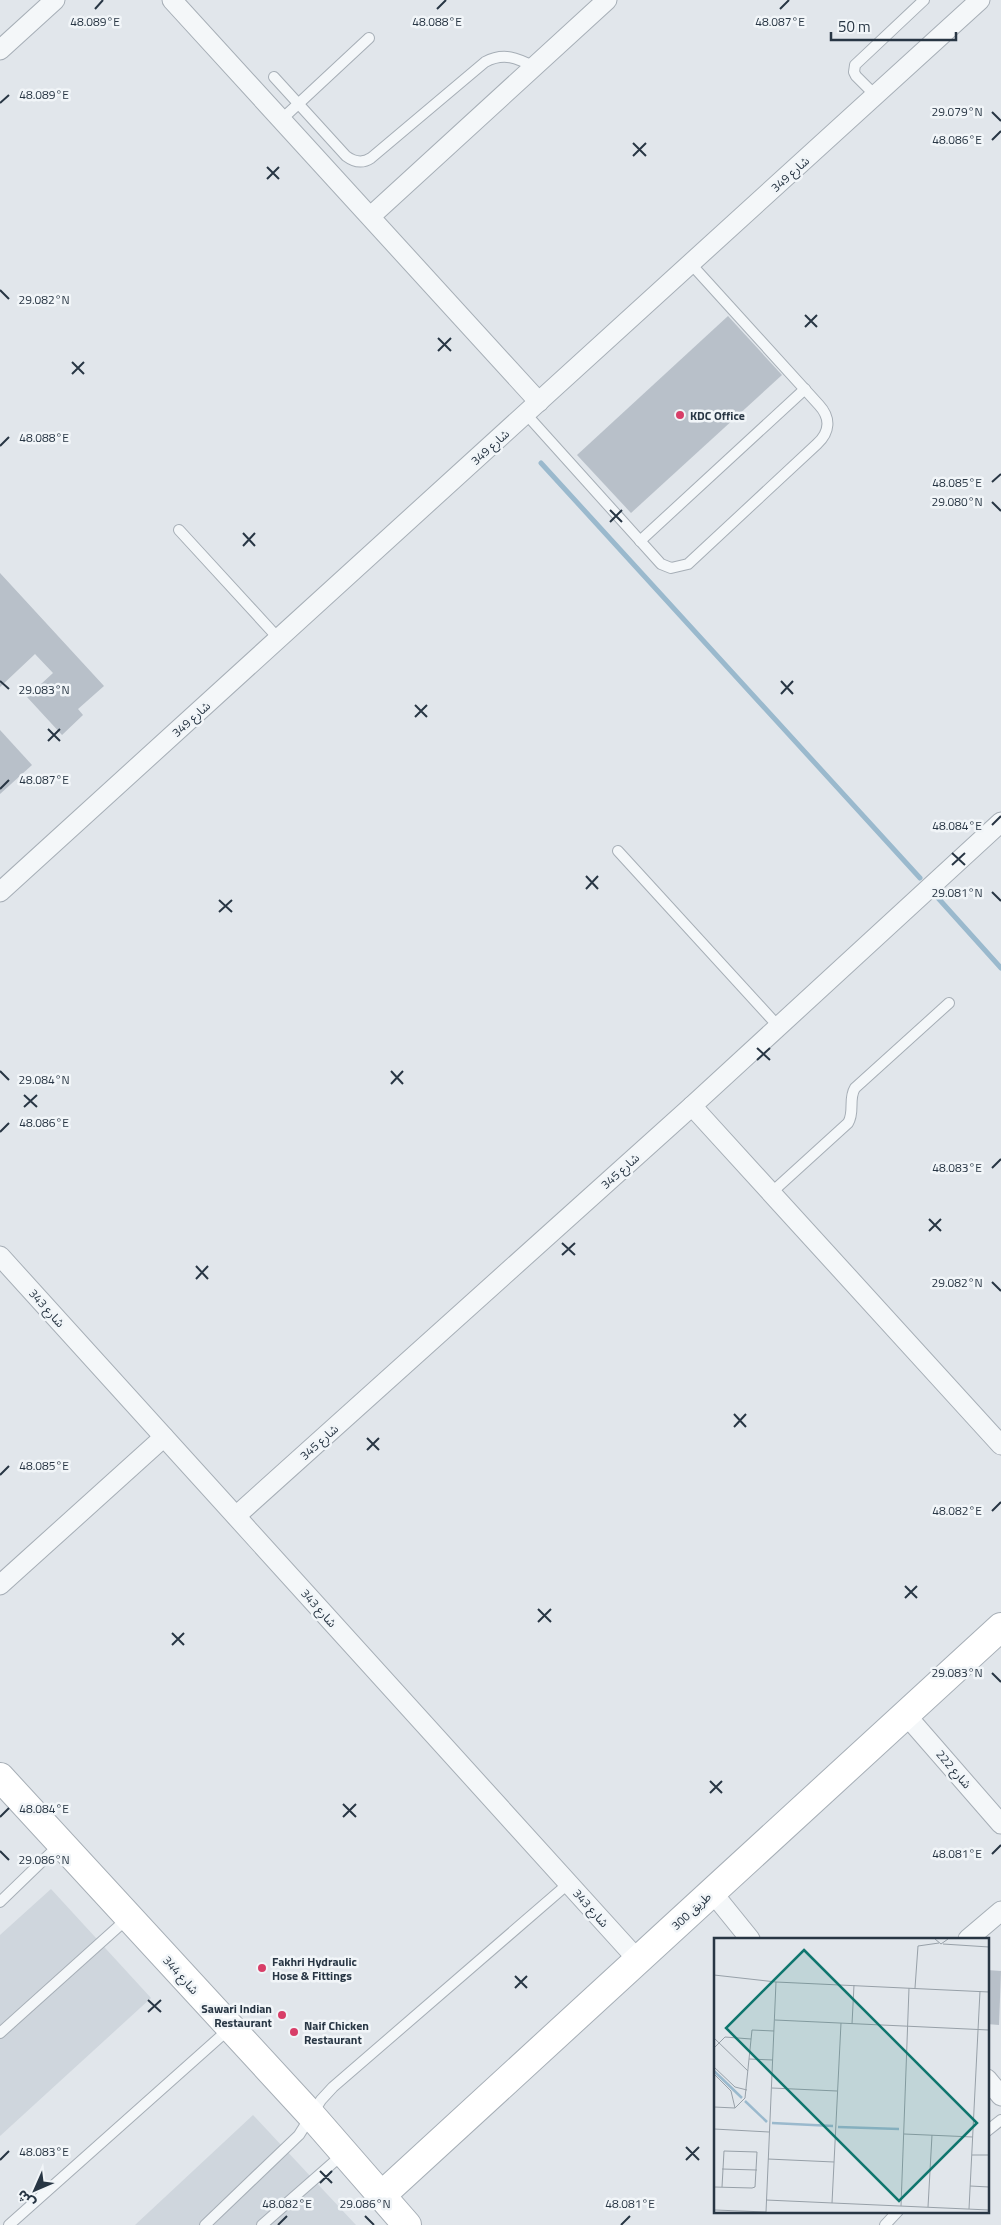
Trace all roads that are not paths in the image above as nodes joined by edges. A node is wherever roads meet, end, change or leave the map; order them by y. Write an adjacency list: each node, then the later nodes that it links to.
1 (55, 0): 7 (street)
2 (172, 0): 12 (street)
3 (607, 0): 8 (street)
4 (924, 0): 10 (lane)
5 (980, 0): 10 (street, شارع 349)
6 (369, 38): 11 (lane)
7 (0, 50)
8 (534, 67): 11 (lane); 13 (street)
9 (274, 77): 11 (lane)
10 (876, 96): 14 (street, شارع 349)
11 (299, 104): 12 (lane)
12 (282, 119): 13 (street)
13 (371, 216): 16 (street)
14 (691, 264): 15 (lane); 16 (street, شارع 349)
15 (805, 389): 18 (lane); 18 (lane)
16 (532, 408): 18 (lane); 19 (street, شارع 349)
17 (179, 530): 19 (lane)
18 (640, 541)
19 (279, 639): 22 (street, شارع 349)
20 (1001, 822): 24 (street, شارع 345)
21 (618, 851): 24 (lane)
22 (0, 892)
23 (949, 1003): 26 (lane)
24 (778, 1026): 25 (street, شارع 345)
25 (692, 1106): 26 (street); 30 (street, شارع 345)
26 (771, 1193): 29 (street)
27 (0, 1256): 28 (street, شارع 343)
28 (164, 1437): 30 (street, شارع 343); 31 (street)
29 (1001, 1445)
30 (236, 1516): 37 (street, شارع 343)
31 (0, 1585)
32 (1001, 1627): 33 (main road, طريق 300)
33 (906, 1715): 35 (street, شارع 222); 38 (main road, طريق 300)
34 (0, 1777): 36 (main road, شارع 344)
35 (1001, 1824)
36 (61, 1843): 39 (lane); 41 (main road, شارع 344)
37 (570, 1883): 44 (street, شارع 343); 49 (lane)
38 (712, 1892): 42 (street); 44 (main road, طريق 300)
39 (0, 1902)
40 (1001, 1911): 43 (street)
41 (129, 1917): 45 (main road, شارع 344); 46 (lane)
42 (749, 1938)
43 (969, 1938)
44 (638, 1960): 53 (main road, طريق 300)
45 (229, 2028): 49 (main road, شارع 344); 55 (lane)
46 (0, 2033)
47 (988, 2080): 48 (street)
48 (1001, 2096)
49 (312, 2116): 52 (main road, شارع 344); 56 (lane)
50 (1001, 2120): 51 (lane)
51 (988, 2130)
52 (344, 2153): 53 (main road, شارع 344); 57 (lane)
53 (382, 2195): 58 (main road, شارع 344)
54 (897, 2212): 59 (lane)
55 (9, 2225)
56 (205, 2225)
57 (262, 2225)
58 (407, 2225)
59 (886, 2225)

